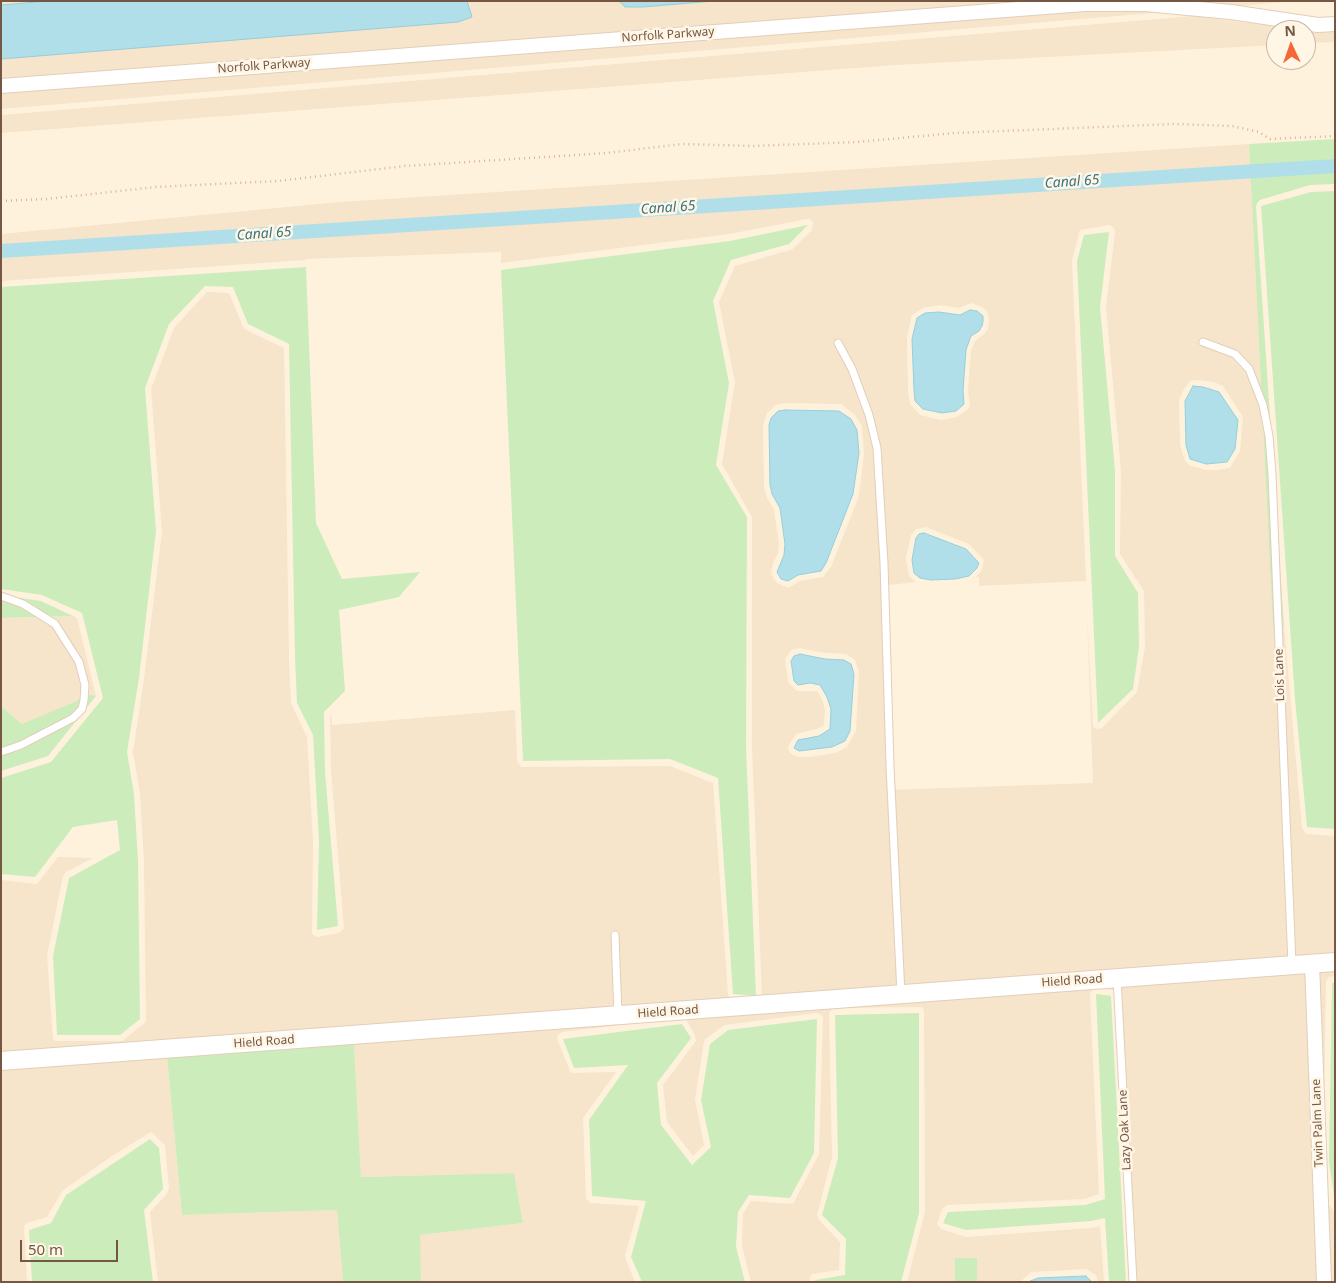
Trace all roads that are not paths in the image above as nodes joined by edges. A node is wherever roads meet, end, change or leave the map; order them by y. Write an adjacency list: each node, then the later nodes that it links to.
1 (1335, 24): 2 (street, Norfolk Parkway)
2 (1, 86)
3 (1203, 342): 10 (lane, Lois Lane)
4 (838, 343): 12 (lane)
5 (1, 596): 6 (lane)
6 (1, 752)
7 (616, 935): 13 (lane)
8 (1335, 962): 9 (street, Hield Road)
9 (1312, 964): 10 (street, Hield Road); 16 (street, Twin Palm Lane)
10 (1292, 965): 11 (street, Hield Road)
11 (1117, 978): 12 (street, Hield Road); 15 (lane, Lazy Oak Lane)
12 (901, 994): 13 (street, Hield Road)
13 (618, 1016): 14 (street, Hield Road)
14 (1, 1061)
15 (1133, 1282)
16 (1324, 1282)

